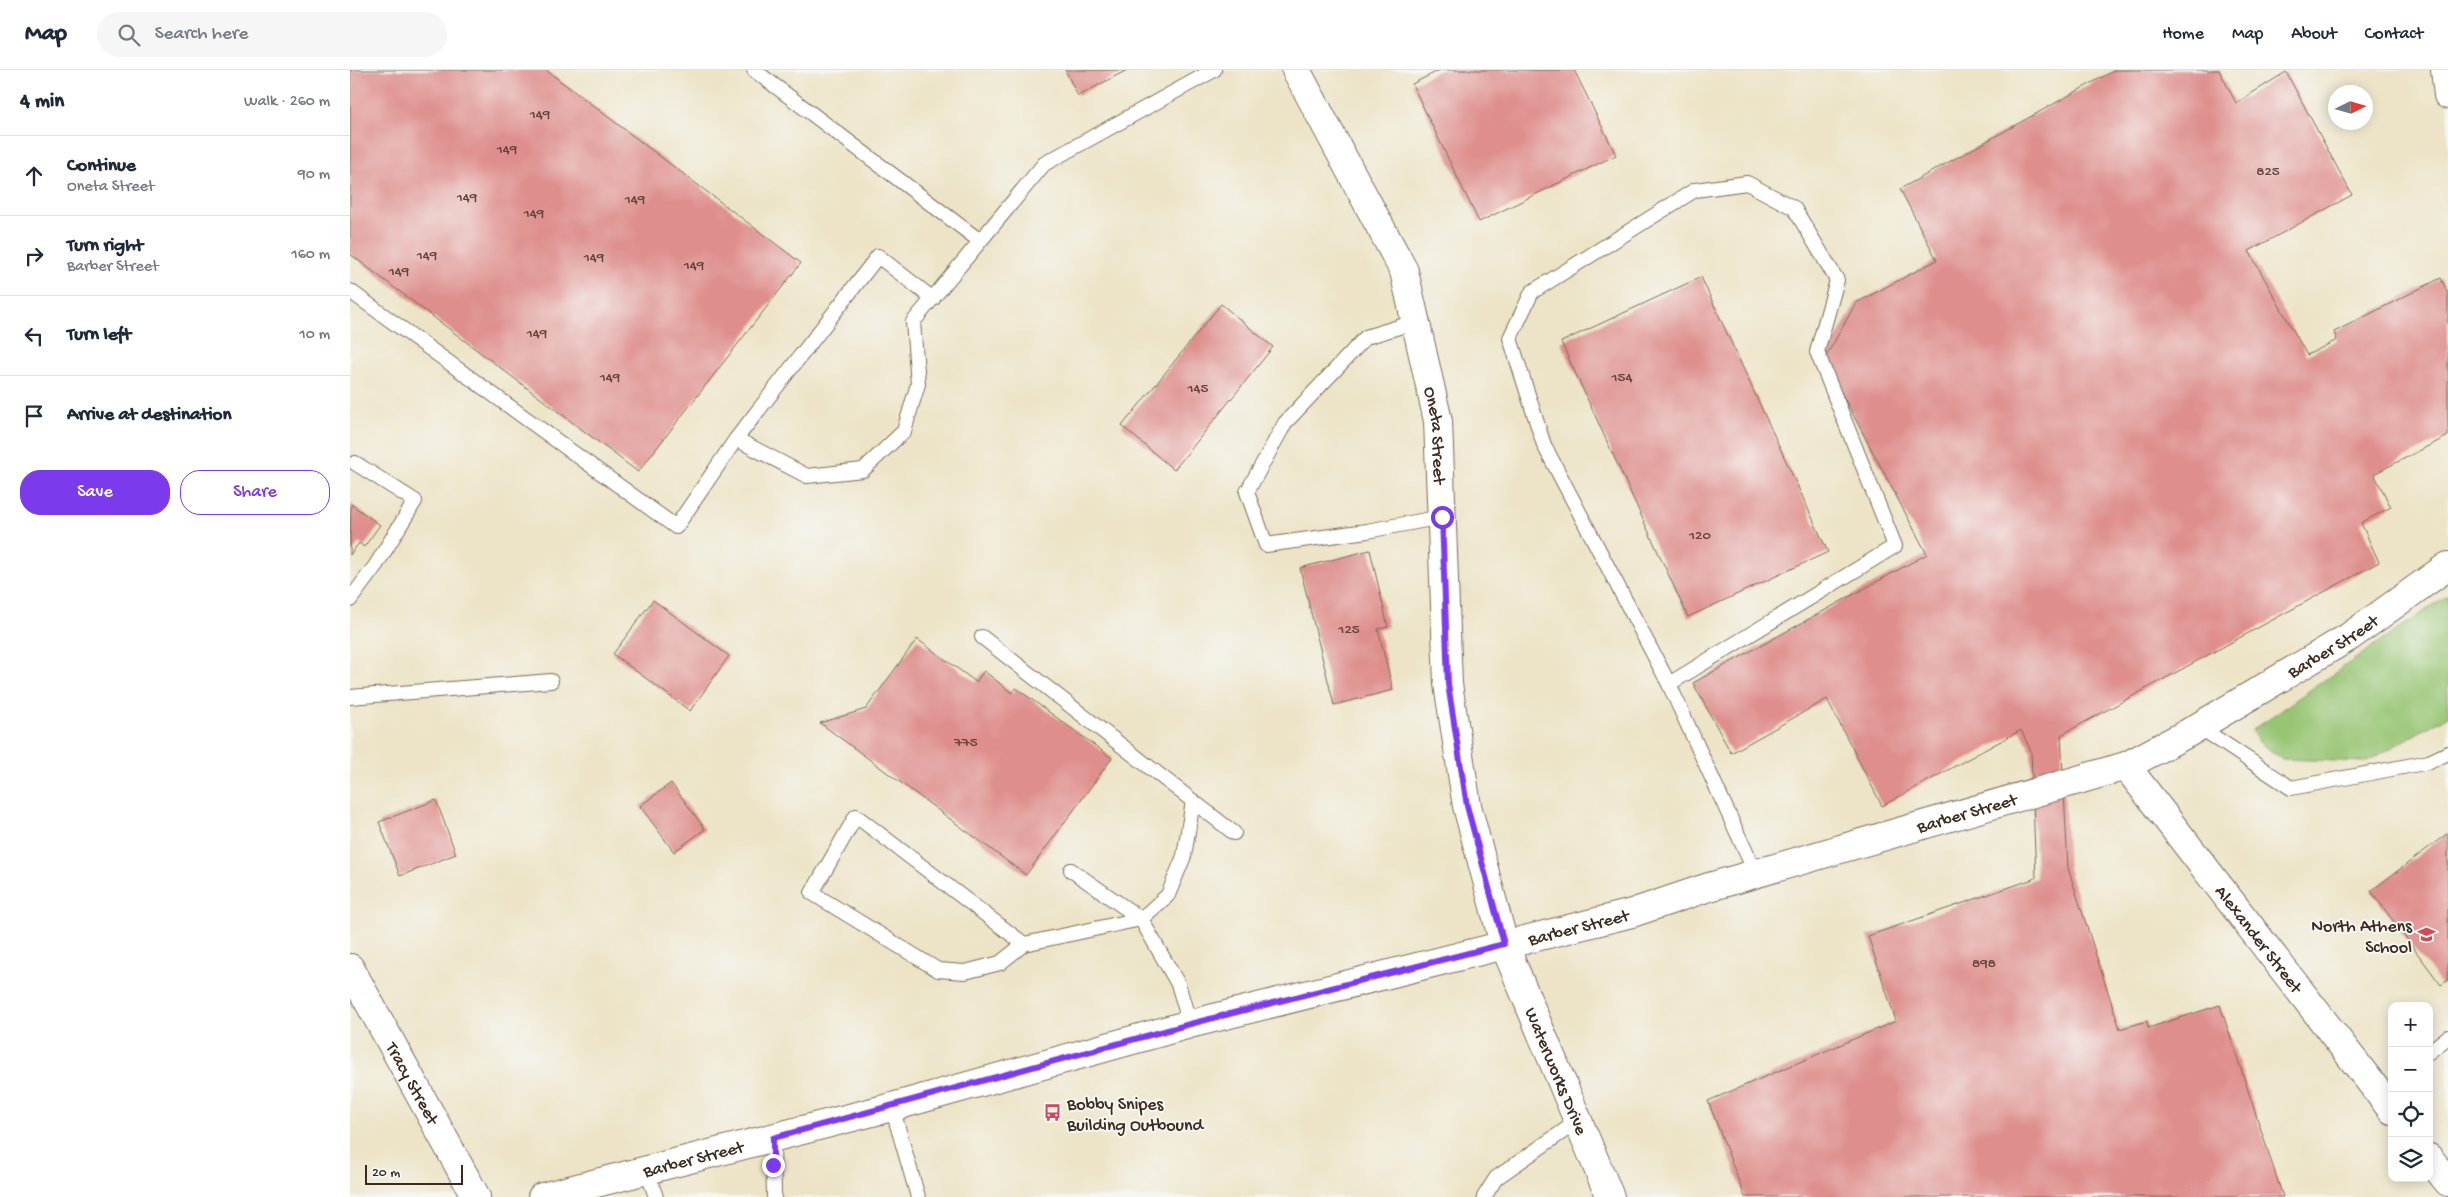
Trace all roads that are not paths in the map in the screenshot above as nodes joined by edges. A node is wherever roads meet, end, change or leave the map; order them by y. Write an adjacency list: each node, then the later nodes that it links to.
1 (754, 70): 6 (lane)
2 (1214, 70): 6 (lane)
3 (1296, 70): 9 (street, Oneta Street)
4 (2445, 70): 5 (street)
5 (2448, 95)
6 (980, 241): 8 (lane)
7 (350, 291): 10 (lane)
8 (932, 299): 10 (lane); 10 (lane)
9 (1415, 322): 12 (street, Oneta Street); 12 (lane)
10 (736, 439)
11 (355, 463): 14 (lane)
12 (1442, 517): 28 (street, Oneta Street)
13 (2448, 566): 19 (street, Barber Street)
14 (350, 600)
15 (982, 637): 22 (lane)
16 (551, 681): 18 (lane)
17 (1669, 684): 17 (lane); 25 (lane)
18 (350, 697)
19 (2198, 726): 20 (lane); 21 (street, Barber Street)
20 (2448, 753)
21 (2126, 766): 25 (street, Barber Street); 33 (street, Alexander Street)
22 (1193, 801): 23 (lane); 26 (lane)
23 (1234, 833)
24 (1071, 870): 26 (lane)
25 (1756, 874): 28 (street, Barber Street)
26 (1141, 919): 27 (lane); 30 (lane)
27 (1024, 944): 27 (lane)
28 (1504, 944): 30 (street, Barber Street); 35 (street, Waterworks Drive)
29 (350, 968): 40 (street, Tracy Street)
30 (1190, 1024): 34 (street, Barber Street)
31 (2448, 1037): 32 (lane)
32 (2433, 1049)
33 (2387, 1095)
34 (892, 1107): 36 (street, Barber Street); 44 (lane)
35 (1578, 1121): 45 (lane); 46 (street, Waterworks Drive)
36 (773, 1138): 38 (street, Barber Street); 43 (lane)
37 (2433, 1163): 39 (street)
38 (647, 1171): 41 (street, Barber Street); 42 (lane)
39 (2448, 1182)
40 (476, 1197)
41 (542, 1197)
42 (656, 1197)
43 (774, 1197)
44 (918, 1197)
45 (1484, 1197)
46 (1610, 1197)

